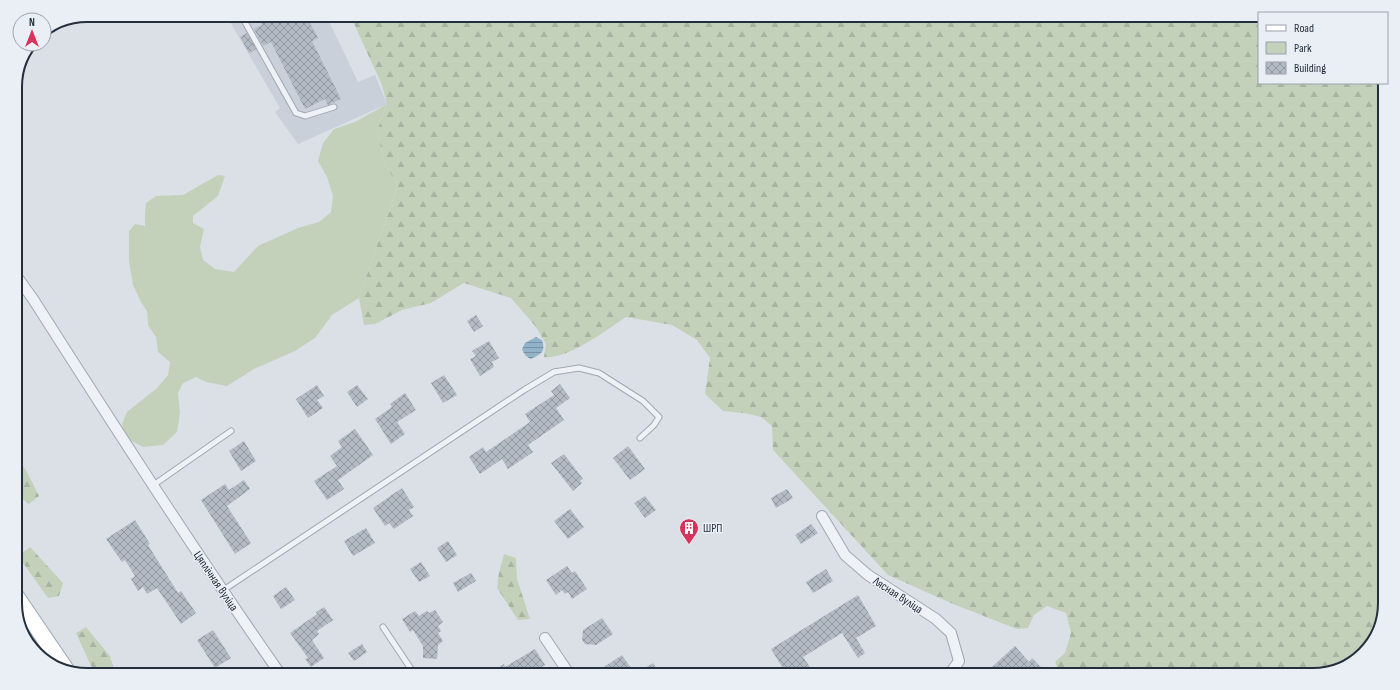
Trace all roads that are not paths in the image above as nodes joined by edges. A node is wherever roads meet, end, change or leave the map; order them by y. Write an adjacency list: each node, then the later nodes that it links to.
1 (245, 22): 2 (lane)
2 (334, 106)
3 (22, 284): 6 (street, Цяплічная вуліца)
4 (231, 431): 6 (lane)
5 (640, 438): 8 (lane)
6 (152, 486): 8 (street, Цяплічная вуліца)
7 (822, 516): 16 (street, Лясная вуліца)
8 (222, 592): 13 (street, Цяплічная вуліца)
9 (22, 605): 12 (main road)
10 (383, 627): 14 (lane)
11 (545, 638): 15 (street)
12 (61, 662)
13 (276, 668)
14 (410, 668)
15 (565, 668)
16 (954, 668)

